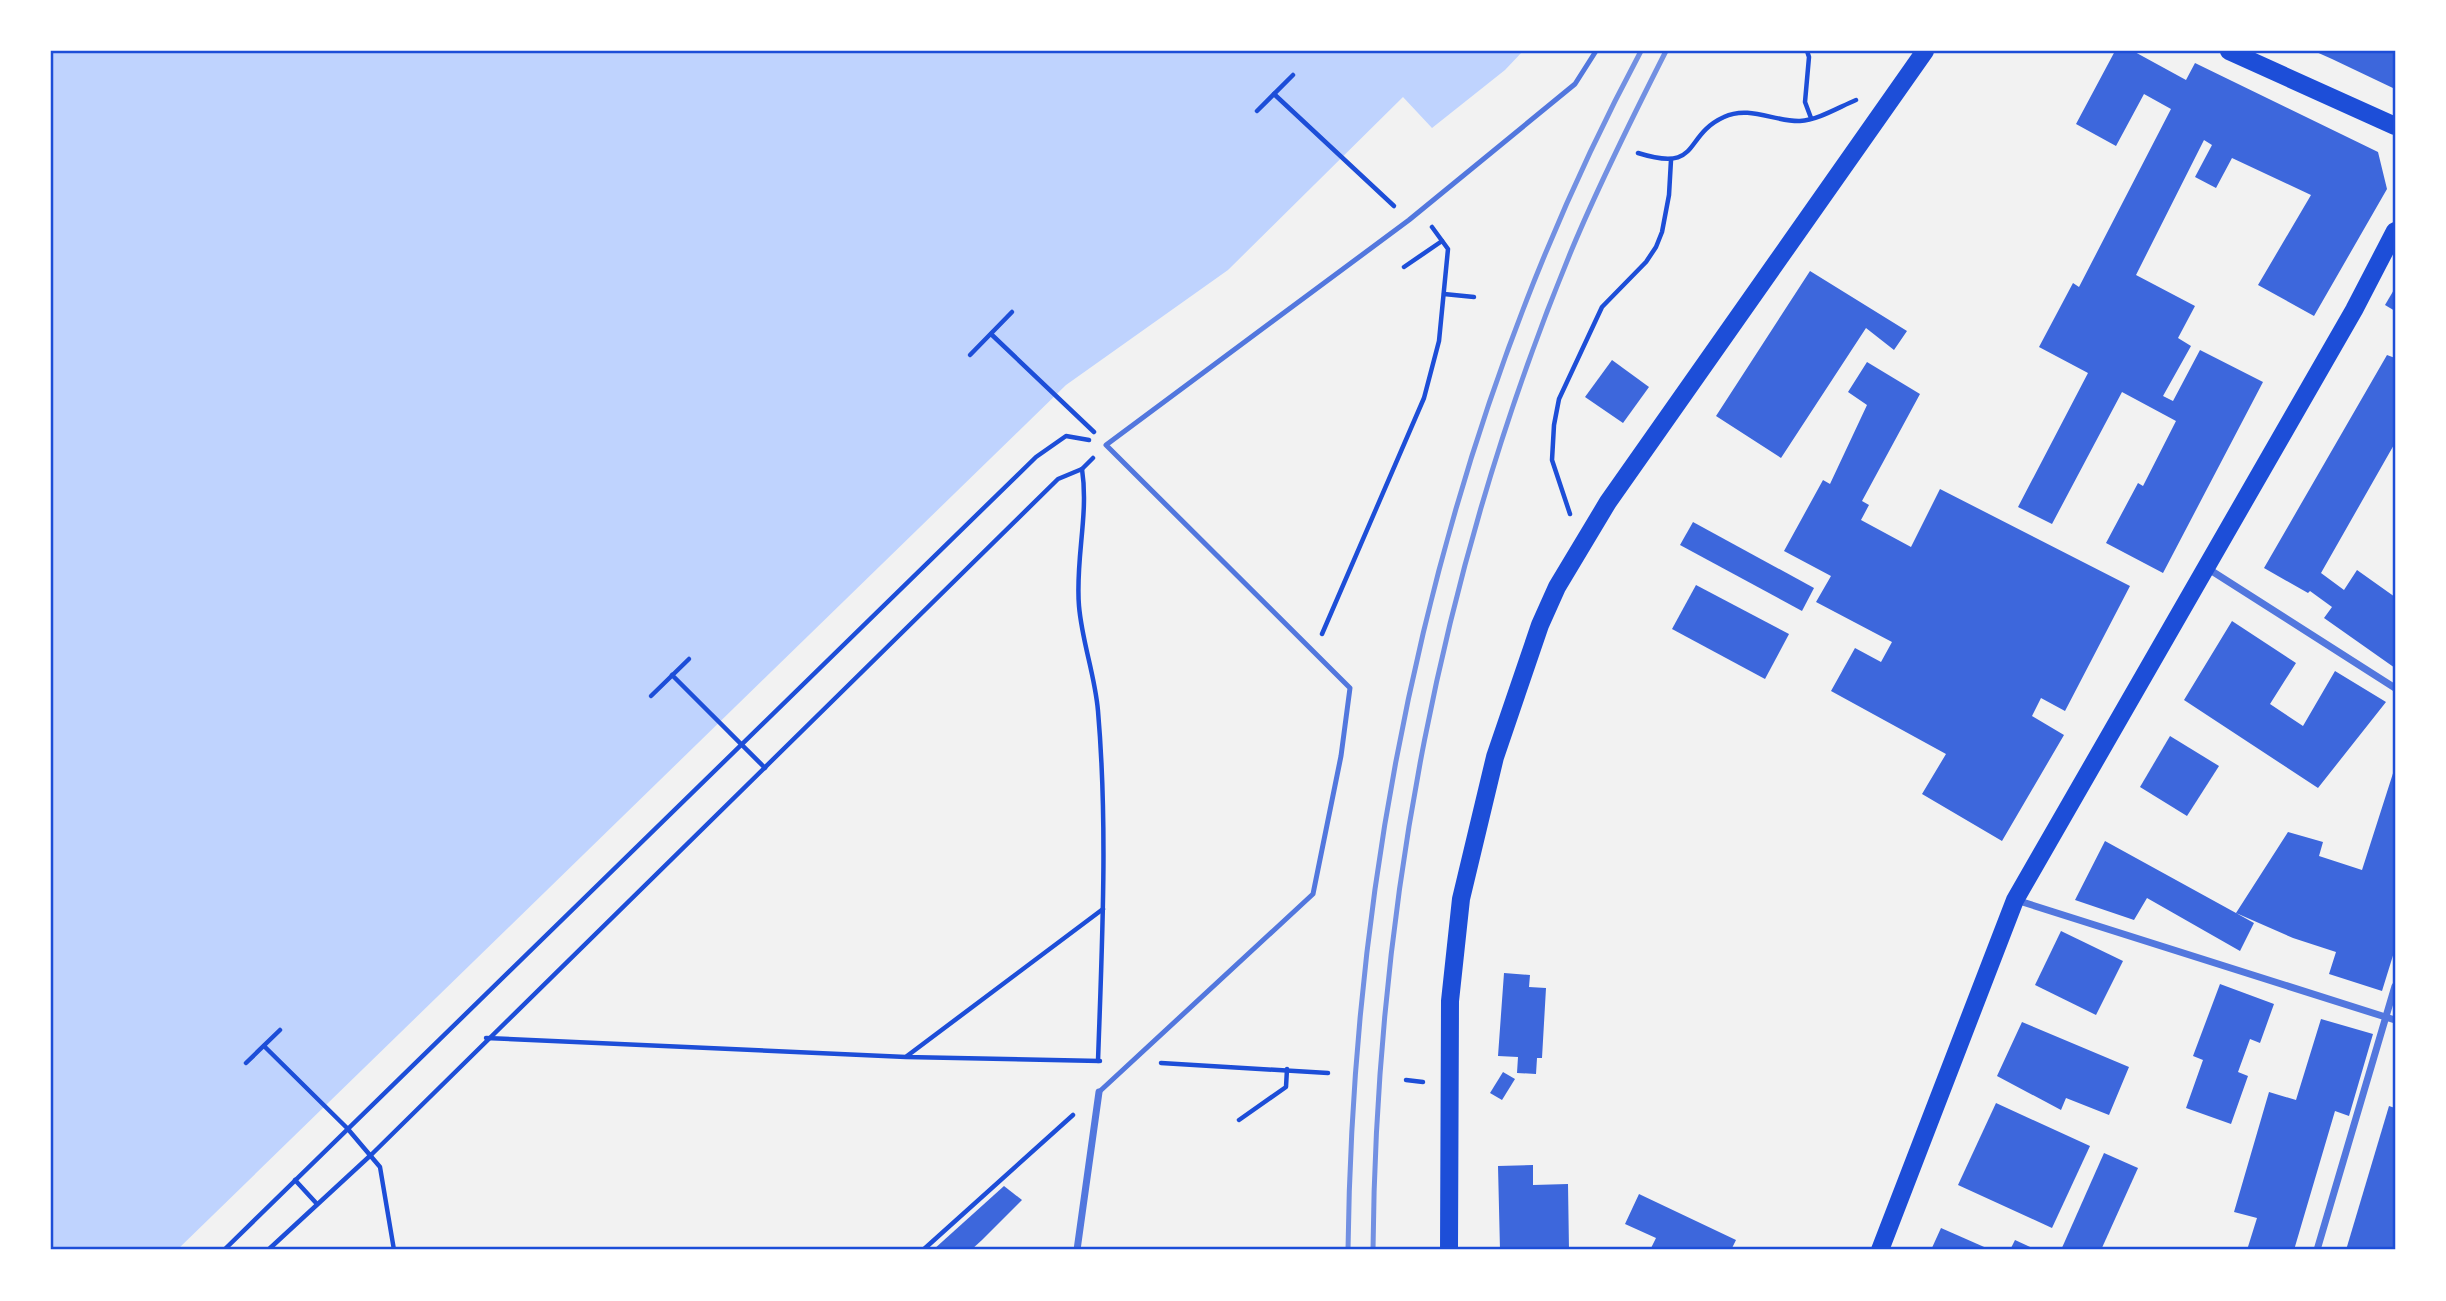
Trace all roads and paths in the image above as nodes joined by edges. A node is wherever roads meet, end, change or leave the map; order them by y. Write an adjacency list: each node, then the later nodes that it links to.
1 (1596, 51): 11 (lane)
2 (1807, 51): 10 (path)
3 (1925, 51): 23 (main road)
4 (2229, 51): 8 (main road)
5 (1293, 75): 6 (path)
6 (1274, 94): 7 (path); 11 (path)
7 (1257, 111)
8 (2395, 126)
9 (1639, 153): 10 (path)
10 (1671, 160): 23 (path)
11 (1409, 220): 21 (lane)
12 (2395, 231): 24 (main road)
13 (1438, 235): 14 (path)
14 (1442, 241): 15 (path); 16 (path)
15 (1404, 267)
16 (1444, 294): 17 (path); 25 (path)
17 (1474, 297)
18 (1012, 312): 19 (path)
19 (991, 334): 20 (path); 21 (path)
20 (970, 355)
21 (1106, 445): 22 (path); 25 (lane); 47 (path)
22 (1082, 469): 30 (path); 32 (path)
23 (1581, 545): 56 (main road)
24 (2205, 566): 28 (street); 31 (main road)
25 (1315, 651): 41 (lane)
26 (689, 659): 27 (path)
27 (672, 675): 29 (path); 30 (path)
28 (2395, 688)
29 (651, 696)
30 (765, 768): 37 (path)
31 (2015, 900): 34 (street); 57 (main road)
32 (1103, 909): 39 (path); 40 (path)
33 (2395, 986): 34 (street)
34 (2386, 1017): 35 (street); 58 (street)
35 (2395, 1020)
36 (280, 1030): 38 (path)
37 (486, 1038): 39 (path); 48 (path)
38 (264, 1046): 42 (path); 47 (path)
39 (906, 1057): 40 (path)
40 (1098, 1061): 41 (path)
41 (1130, 1061): 43 (path); 45 (lane)
42 (246, 1063)
43 (1287, 1069): 44 (path); 46 (path)
44 (1328, 1073)
45 (1099, 1092): 54 (path); 55 (street)
46 (1240, 1120)
47 (347, 1128): 48 (path); 49 (path)
48 (372, 1154): 50 (path); 53 (path)
49 (295, 1180): 50 (path); 51 (path)
50 (317, 1204): 52 (path)
51 (224, 1250)
52 (268, 1250)
53 (394, 1250)
54 (923, 1250)
55 (1077, 1250)
56 (1448, 1250)
57 (1880, 1250)
58 (2317, 1250)

